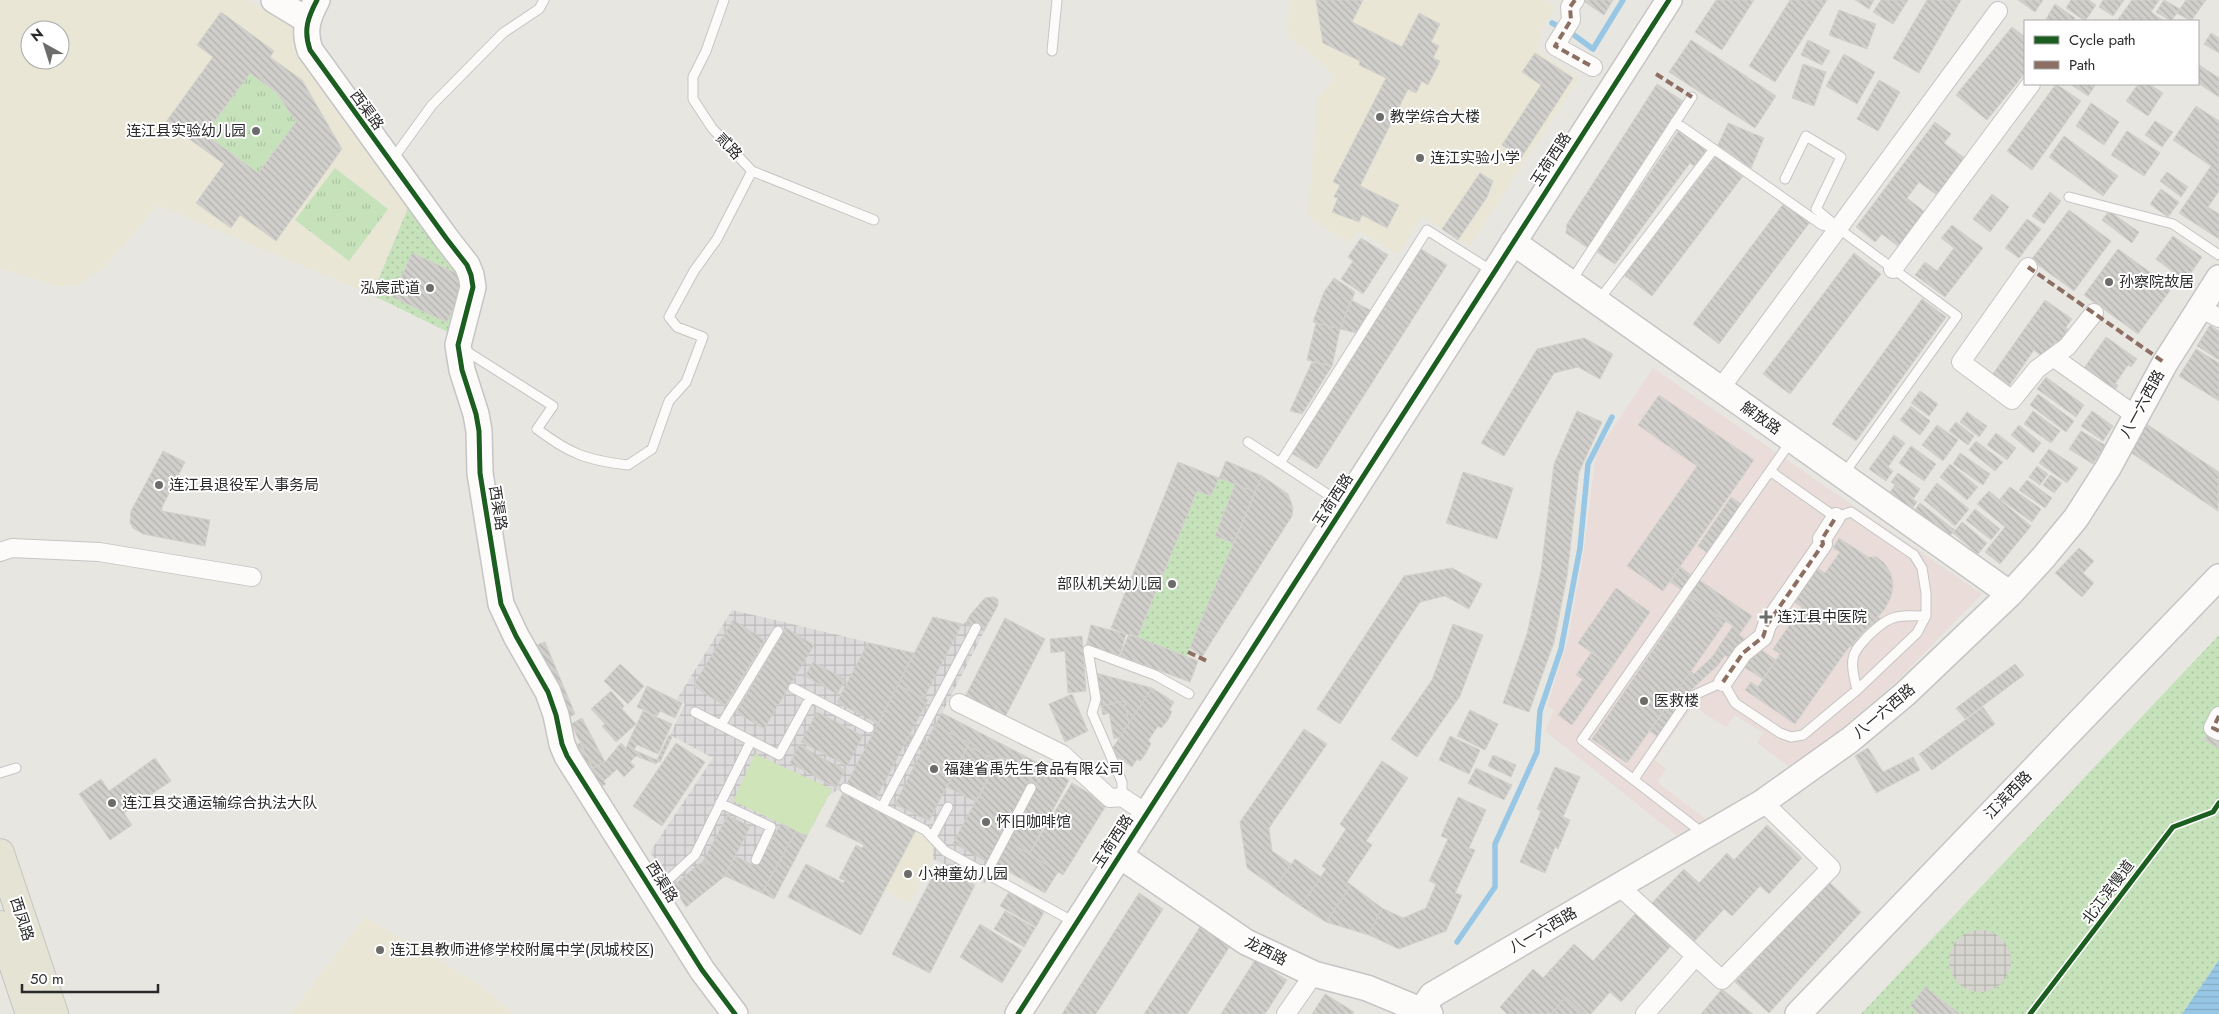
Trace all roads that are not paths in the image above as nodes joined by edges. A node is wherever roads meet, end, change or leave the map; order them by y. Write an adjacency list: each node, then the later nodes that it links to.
1 (274, 0): 7 (street)
2 (544, 0): 15 (lane)
3 (724, 0): 16 (lane, 贰路)
4 (1057, 0): 9 (lane)
5 (1575, 0): 10 (street)
6 (1669, 0): 21 (street, 玉荷西路)
7 (312, 10): 15 (street, 西渠路)
8 (1998, 11): 20 (street)
9 (1052, 51)
10 (1593, 67)
11 (2030, 85): 24 (street)
12 (1692, 97): 13 (lane)
13 (1675, 122): 14 (lane); 27 (lane)
14 (1714, 149): 20 (lane); 28 (lane)
15 (391, 162): 31 (street, 西渠路)
16 (752, 171): 19 (lane, 贰路); 31 (lane)
17 (1784, 179): 20 (lane)
18 (2069, 197): 22 (lane)
19 (874, 220)
20 (1838, 228): 24 (lane); 33 (street)
21 (1513, 242): 25 (street, 玉荷西路); 27 (street, 解放路)
22 (2219, 255)
23 (2028, 267): 32 (street)
24 (1893, 269): 39 (lane)
25 (1494, 273): 37 (lane); 40 (street, 玉荷西路)
26 (2219, 278): 30 (street, 八一六西路)
27 (1570, 283): 28 (street, 解放路)
28 (1597, 302): 33 (street, 解放路)
29 (2094, 313): 32 (street)
30 (2210, 313): 34 (street, 八一六西路)
31 (458, 345): 79 (street, 西渠路)
32 (2052, 357): 34 (street)
33 (1720, 389): 35 (street, 解放路)
34 (2136, 416): 45 (street, 八一六西路)
35 (1792, 440): 38 (lane); 39 (street, 解放路)
36 (1248, 442): 37 (lane)
37 (1280, 463): 40 (lane)
38 (1770, 471): 41 (lane); 63 (lane)
39 (1842, 475): 45 (street, 解放路)
40 (1344, 505): 71 (street, 玉荷西路)
41 (1838, 519): 46 (lane); 49 (street)
42 (0, 552): 43 (street)
43 (252, 577)
44 (2219, 577): 91 (street, 江滨西路)
45 (2010, 594): 67 (street, 八一六西路)
46 (1926, 616): 51 (lane); 51 (lane)
47 (976, 628): 69 (lane)
48 (778, 631): 57 (lane)
49 (1723, 682): 51 (lane); 63 (lane)
50 (793, 688): 53 (lane)
51 (1857, 690)
52 (1189, 694): 66 (lane)
53 (810, 698): 58 (lane); 60 (lane)
54 (959, 703): 66 (street)
55 (695, 712): 57 (lane)
56 (2219, 716): 59 (street)
57 (721, 725): 60 (lane)
58 (869, 728)
59 (2219, 731)
60 (751, 740): 68 (lane)
61 (16, 768): 62 (lane)
62 (0, 773)
63 (1634, 779): 72 (lane)
64 (845, 788): 69 (lane)
65 (1031, 788): 77 (lane)
66 (1122, 797): 71 (street)
67 (1763, 802): 72 (street, 八一六西路); 82 (street)
68 (720, 803): 76 (lane); 79 (lane)
69 (882, 807): 73 (lane)
70 (948, 807): 73 (lane)
71 (1146, 812): 75 (street, 玉荷西路)
72 (1707, 836): 78 (street, 八一六西路)
73 (932, 837): 77 (lane)
74 (0, 853): 87 (main road, 西凤路)
75 (1119, 854): 80 (street, 玉荷西路); 83 (street, 龙西路)
76 (756, 860)
77 (986, 874): 80 (lane)
78 (1619, 886): 82 (street); 85 (street, 八一六西路)
79 (654, 893): 88 (street, 西渠路)
80 (1075, 923): 84 (street, 玉荷西路)
81 (0, 925): 86 (main road, 西凤路)
82 (1696, 957): 90 (street)
83 (1314, 974): 85 (street, 龙西路); 89 (street)
84 (1023, 1012)
85 (1424, 1013)
86 (30, 1014)
87 (54, 1014)
88 (735, 1014)
89 (1286, 1014)
90 (1645, 1014)
91 (1798, 1014)

